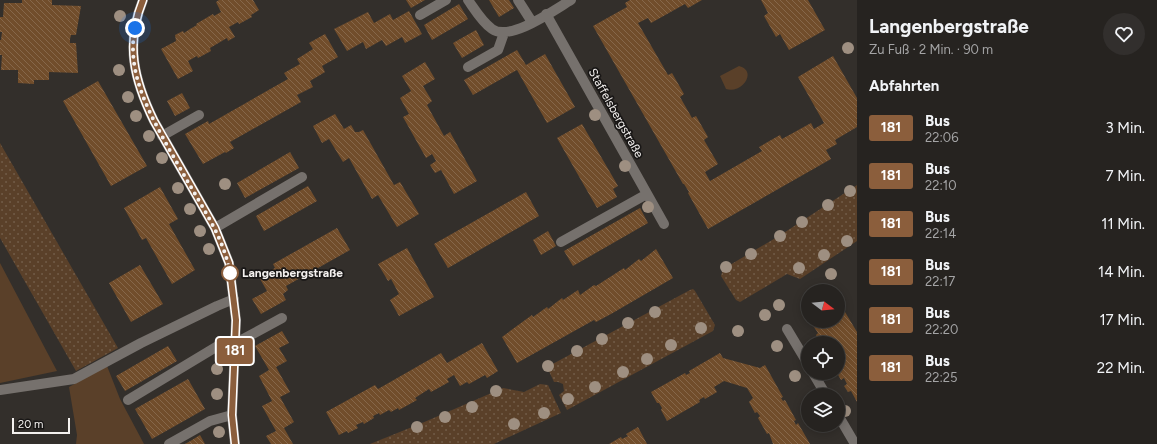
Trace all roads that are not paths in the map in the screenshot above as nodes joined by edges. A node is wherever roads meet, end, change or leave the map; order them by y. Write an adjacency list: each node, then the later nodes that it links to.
1 (143, 0): 12 (street)
2 (446, 0): 6 (street)
3 (468, 0): 9 (street)
4 (518, 0): 8 (street)
5 (571, 0): 7 (street)
6 (420, 14)
7 (546, 14): 8 (street); 14 (street, Staffelsbergstraße)
8 (532, 22): 9 (street)
9 (504, 32): 10 (street)
10 (468, 67)
11 (199, 115): 12 (street)
12 (162, 136): 16 (street)
13 (302, 177): 16 (street)
14 (647, 194): 15 (street, Staffelsbergstraße); 17 (street)
15 (664, 224)
16 (215, 228): 18 (street)
17 (561, 242)
18 (234, 299): 21 (street); 23 (street)
19 (282, 318): 21 (street)
20 (787, 329): 22 (street)
21 (236, 343): 24 (street); 25 (street)
22 (801, 352)
23 (0, 390)
24 (128, 400)
25 (232, 415): 27 (street); 28 (street)
26 (845, 427): 29 (street)
27 (168, 444)
28 (235, 444)
29 (855, 444)

